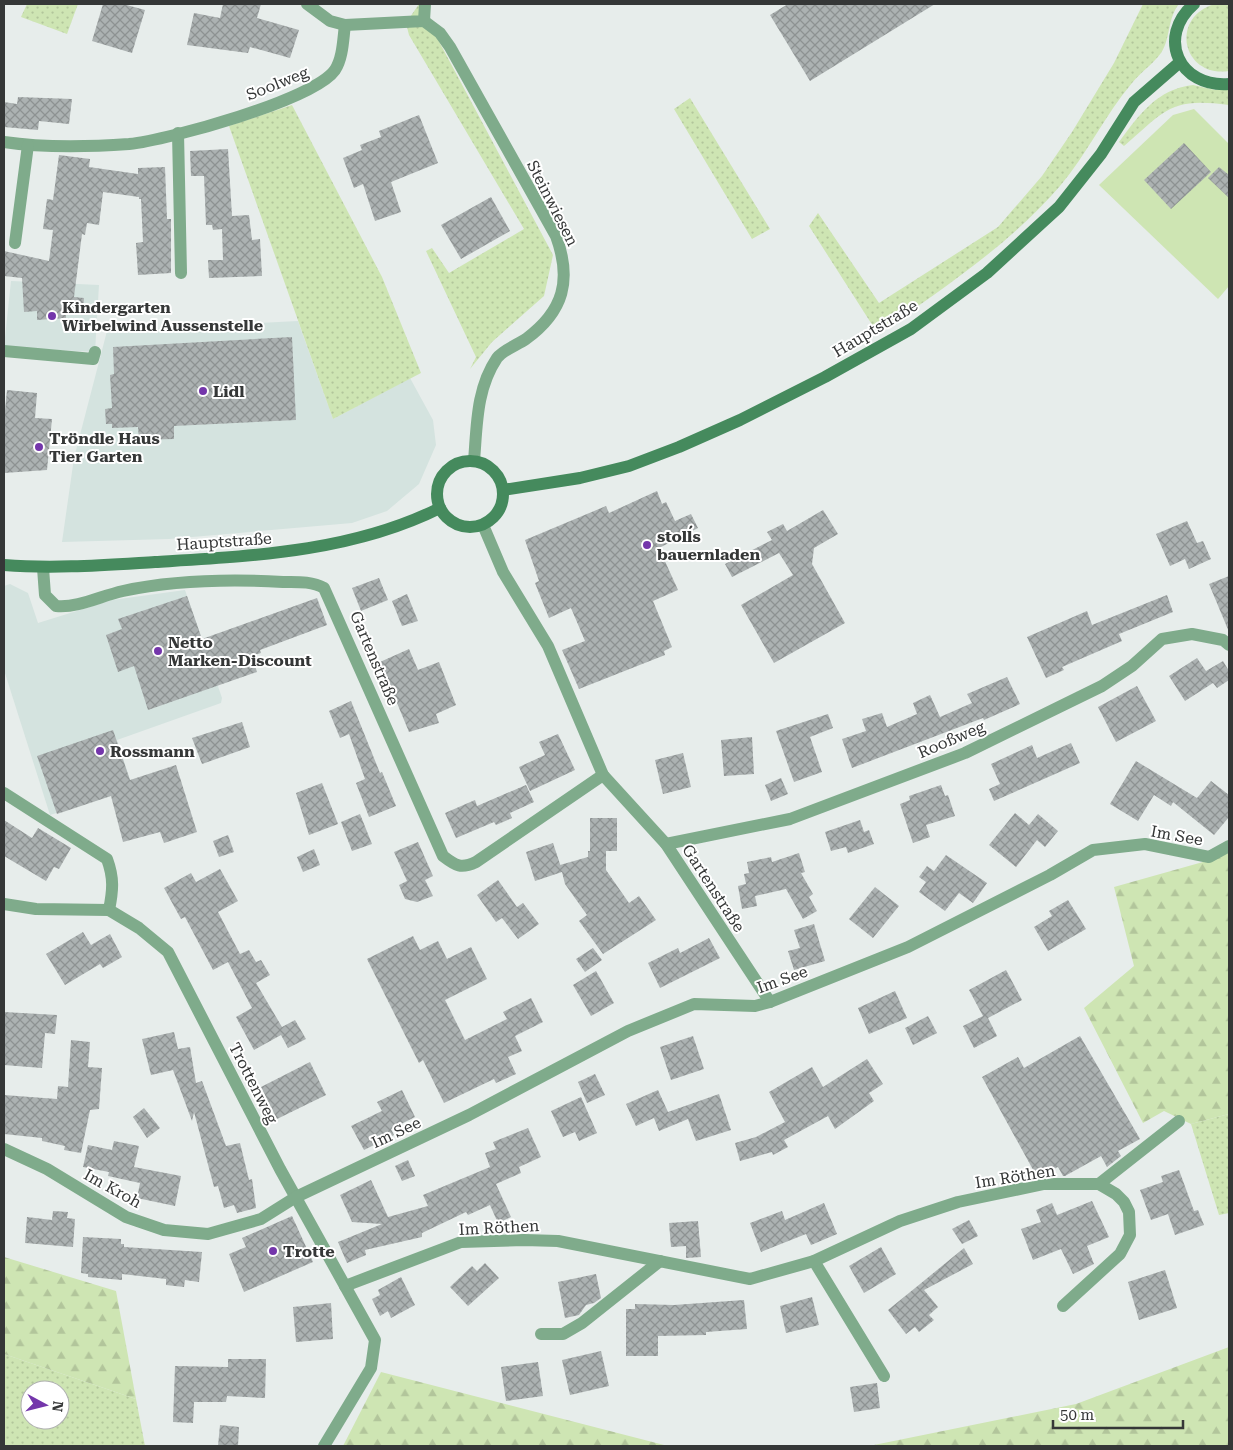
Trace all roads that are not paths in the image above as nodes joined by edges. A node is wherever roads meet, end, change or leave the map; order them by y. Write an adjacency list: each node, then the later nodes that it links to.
1 (307, 4): 5 (street)
2 (425, 4): 4 (street)
3 (1194, 4): 6 (main road)
4 (424, 20): 5 (street); 15 (street, Steinwiesen)
5 (345, 25): 8 (street, Soolweg)
6 (1180, 62): 7 (main road); 16 (main road, Hauptstraße)
7 (1229, 84)
8 (178, 133): 10 (street, Soolweg); 12 (street)
9 (4, 142): 10 (street, Soolweg)
10 (28, 145): 11 (street)
11 (15, 243)
12 (181, 273)
13 (4, 351): 14 (street)
14 (95, 352)
15 (474, 462): 16 (main road); 17 (main road)
16 (503, 490): 18 (main road)
17 (440, 508): 18 (main road); 20 (main road, Hauptstraße)
18 (483, 525): 22 (street, Gartenstraße)
19 (4, 566): 20 (main road, Hauptstraße)
20 (43, 568): 22 (street, Gartenstraße)
21 (1229, 645): 24 (street, Rooßweg)
22 (603, 775): 24 (street, Gartenstraße)
23 (4, 794): 27 (street)
24 (666, 844): 28 (street, Gartenstraße)
25 (1229, 846): 28 (street, Im See)
26 (4, 904): 27 (street)
27 (108, 910): 32 (street, Trottenweg)
28 (770, 1002): 32 (street, Im See)
29 (1179, 1121): 31 (street)
30 (4, 1149): 32 (street, Im Kroh)
31 (1099, 1184): 34 (street, Im Röthen); 36 (street)
32 (296, 1197): 35 (street, Trottenweg)
33 (660, 1261): 34 (street, Im Röthen); 35 (street, Im Röthen); 37 (street)
34 (814, 1261): 38 (street)
35 (345, 1286): 39 (street, Trottenweg)
36 (1063, 1306)
37 (541, 1334)
38 (884, 1376)
39 (324, 1446)

